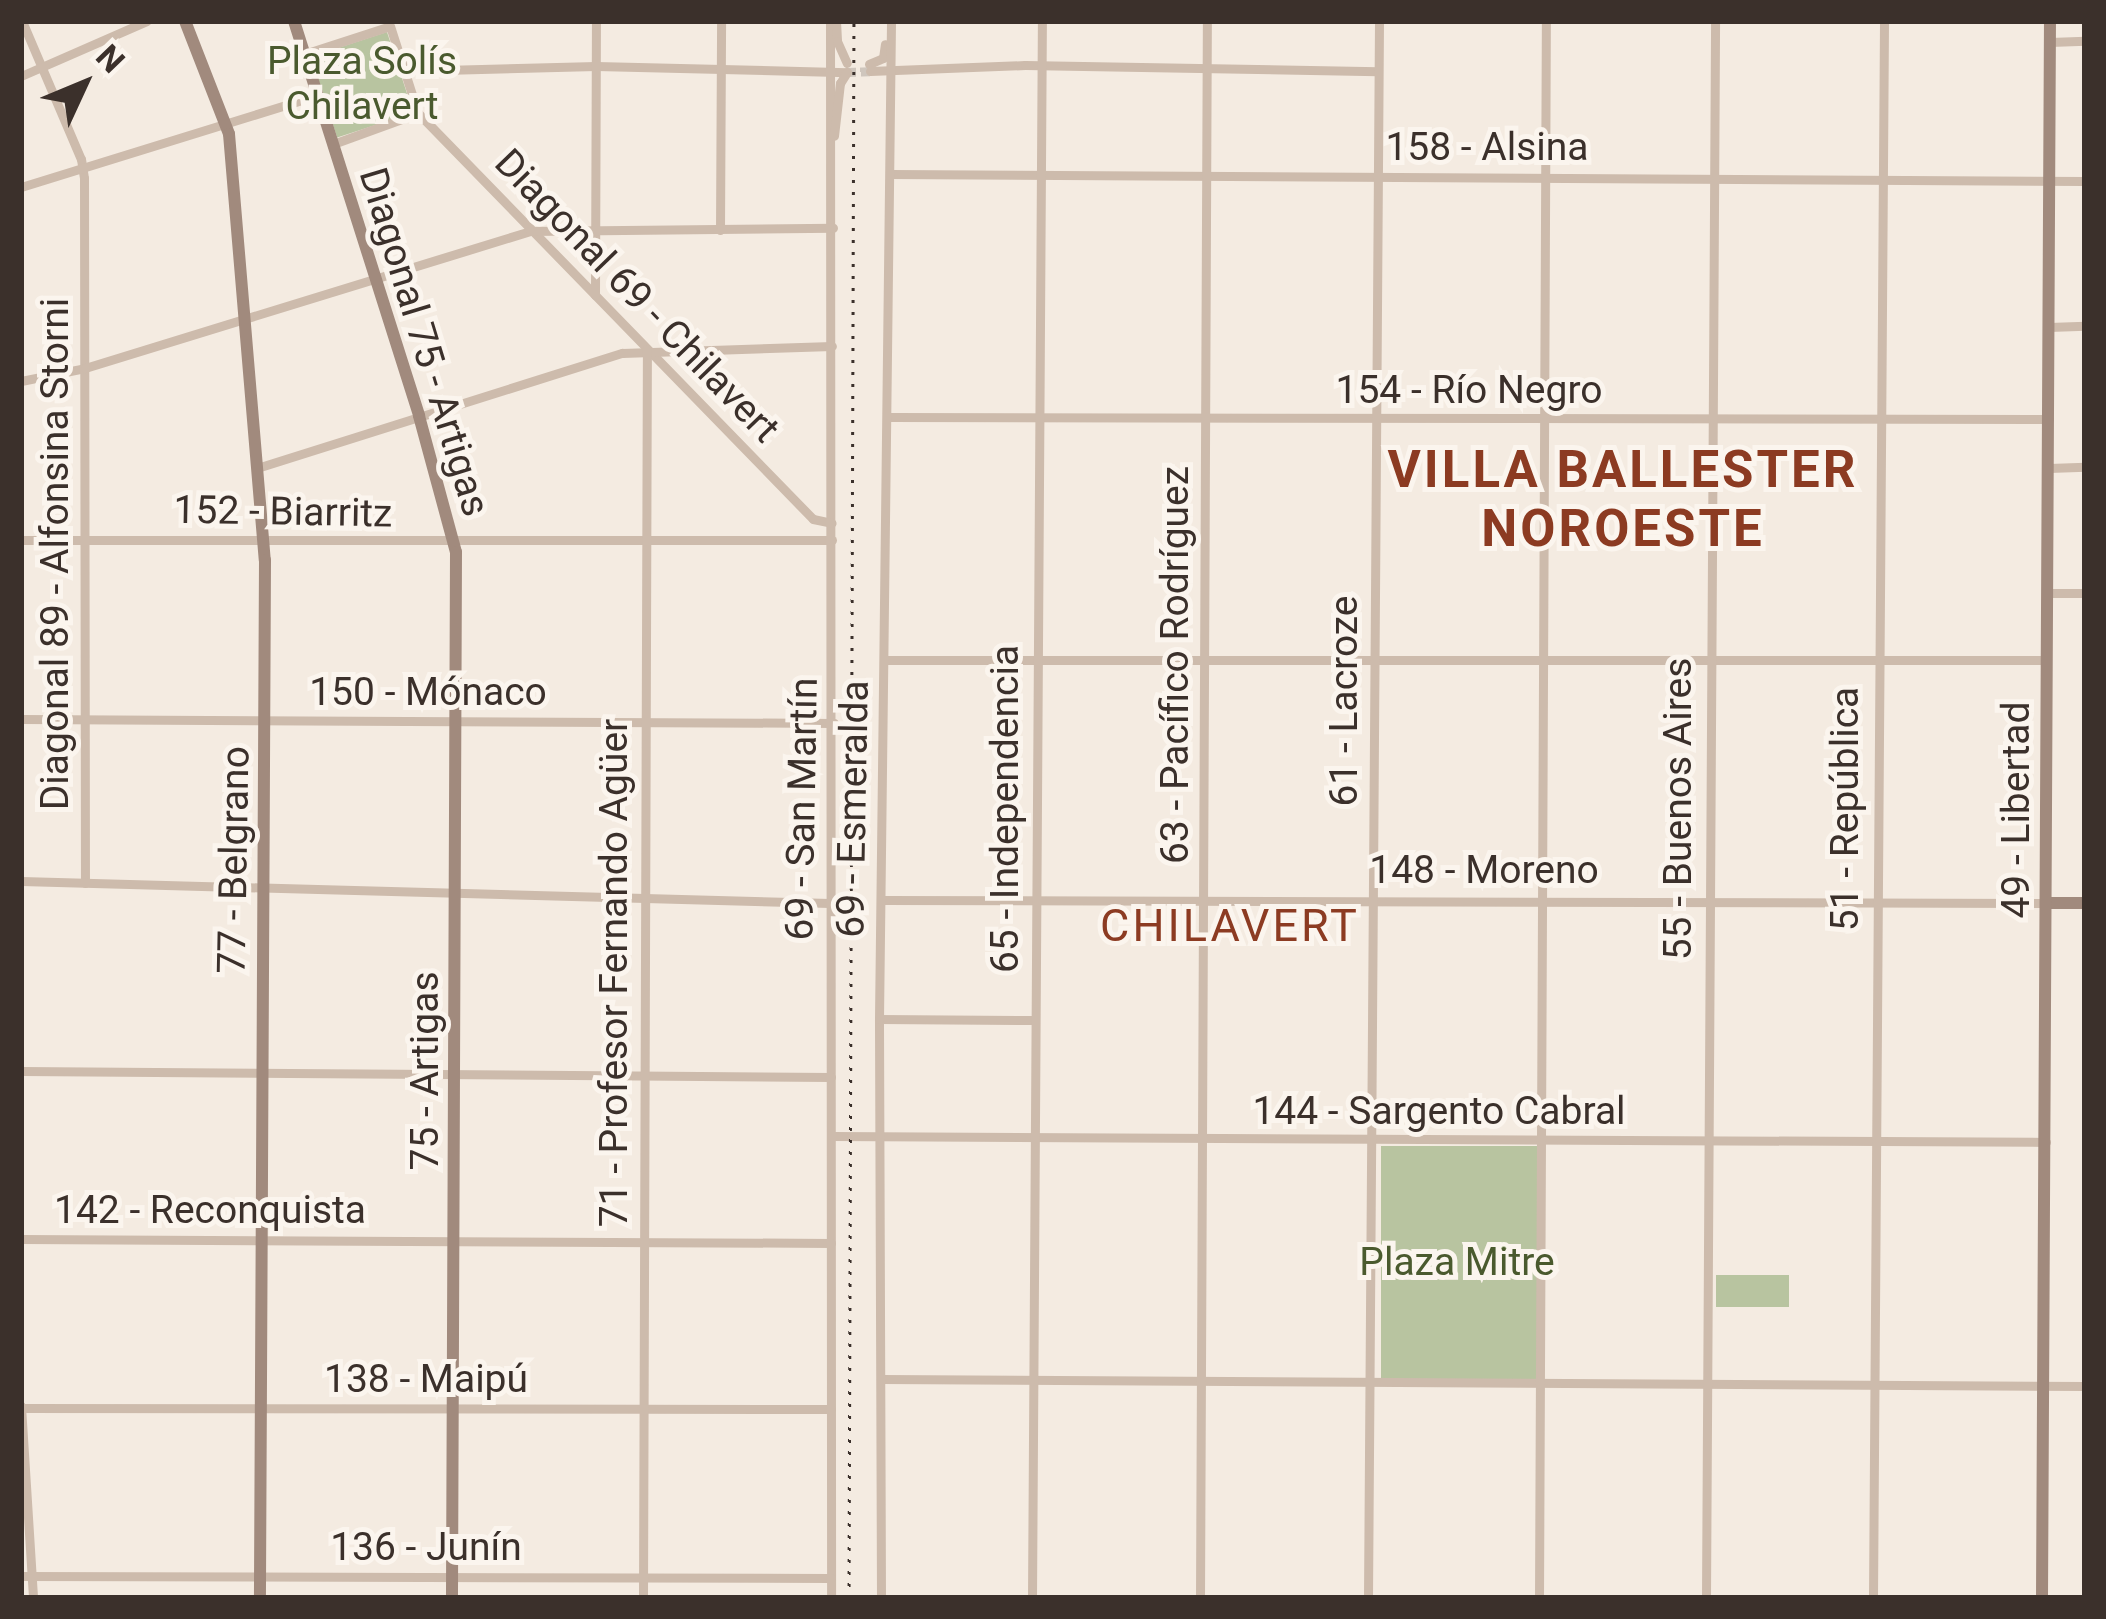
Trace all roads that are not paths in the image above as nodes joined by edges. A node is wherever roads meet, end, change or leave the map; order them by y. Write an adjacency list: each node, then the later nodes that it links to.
1 (22, 21): 24 (street, Diagonal 89 - Alfonsina Storni)
2 (147, 21): 24 (street)
3 (185, 21): 33 (street, 77 - Belgrano)
4 (294, 21): 19 (street, Diagonal 75 - Artigas)
5 (596, 21): 20 (street)
6 (721, 21): 25 (street)
7 (833, 21): 23 (street); 29 (street, 69 - San Martín)
8 (888, 21): 27 (street, 69 - Esmeralda); 27 (street)
9 (1042, 21): 21 (street, 65 - Independencia)
10 (1208, 21): 22 (street, 63 - Pacífico Rodríguez)
11 (1379, 21): 28 (street, 61 - Lacroze)
12 (1546, 21): 40 (street)
13 (1715, 21): 42 (street, 55 - Buenos Aires)
14 (1884, 21): 45 (street, 51 - República)
15 (2050, 21): 18 (street, 49 - Libertad)
16 (392, 24): 19 (street); 26 (street, Diagonal 69 - Chilavert)
17 (2085, 41): 18 (street)
18 (2050, 42): 43 (street, 49 - Libertad)
19 (304, 54): 31 (street, Diagonal 75 - Artigas)
20 (596, 66): 25 (street); 26 (street); 48 (street)
21 (1041, 66): 22 (street); 27 (street); 38 (street, 65 - Independencia)
22 (1207, 66): 28 (street); 39 (street, 63 - Pacífico Rodríguez)
23 (847, 67): 29 (street); 34 (street)
24 (41, 68): 30 (street); 36 (street, Diagonal 89 - Alfonsina Storni)
25 (720, 68): 29 (street); 49 (street)
26 (405, 71): 32 (street, Diagonal 69 - Chilavert)
27 (890, 71): 37 (street, 69 - Esmeralda)
28 (1378, 71): 41 (street, 61 - Lacroze)
29 (830, 72): 34 (street, 69 - San Martín)
30 (21, 76)
31 (317, 95): 33 (street); 35 (street, Diagonal 75 - Artigas)
32 (418, 113): 35 (street); 50 (street, Diagonal 69 - Chilavert)
33 (227, 124): 36 (street); 53 (street, 77 - Belgrano)
34 (831, 140): 47 (street, 69 - San Martín)
35 (332, 144): 51 (street, Diagonal 75 - Artigas)
36 (83, 168): 46 (street); 58 (street, Diagonal 89 - Alfonsina Storni)
37 (890, 174): 38 (street, 158 - Alsina); 61 (street, 69 - Esmeralda)
38 (1042, 174): 39 (street, 158 - Alsina); 62 (street, 65 - Independencia)
39 (1209, 176): 41 (street, 158 - Alsina); 63 (street, 63 - Pacífico Rodríguez)
40 (1544, 176): 41 (street, 158 - Alsina); 42 (street, 158 - Alsina); 67 (street)
41 (1376, 178): 66 (street, 61 - Lacroze)
42 (1712, 178): 45 (street, 158 - Alsina); 68 (street, 55 - Buenos Aires)
43 (2050, 181): 44 (street, 158 - Alsina); 45 (street, 158 - Alsina); 54 (street, 49 - Libertad)
44 (2085, 181)
45 (1881, 182): 64 (street, 51 - República)
46 (21, 187)
47 (833, 228): 49 (street); 56 (street, 69 - San Martín)
48 (596, 230): 49 (street); 50 (street); 52 (street)
49 (720, 230)
50 (530, 231): 51 (street); 52 (street, Diagonal 69 - Chilavert)
51 (376, 281): 53 (street); 60 (street, Diagonal 75 - Artigas)
52 (595, 295): 57 (street, Diagonal 69 - Chilavert)
53 (245, 320): 58 (street); 71 (street, 77 - Belgrano)
54 (2049, 326): 55 (street); 65 (street, 49 - Libertad)
55 (2085, 326)
56 (832, 346): 57 (street); 72 (street, 69 - San Martín)
57 (647, 349): 60 (street); 72 (street, Diagonal 69 - Chilavert); 77 (street, 71 - Profesor Fernando Agüer)
58 (85, 368): 59 (street); 74 (street, Diagonal 89 - Alfonsina Storni)
59 (21, 381)
60 (419, 416): 71 (street); 78 (street, Diagonal 75 - Artigas)
61 (889, 417): 62 (street, 154 - Río Negro); 83 (street, 69 - Esmeralda)
62 (1038, 417): 63 (street, 154 - Río Negro); 81 (street, 65 - Independencia)
63 (1206, 417): 66 (street, 154 - Río Negro); 84 (street, 63 - Pacífico Rodríguez)
64 (1877, 418): 65 (street, 154 - Río Negro); 68 (street, 154 - Río Negro); 88 (street, 51 - República)
65 (2049, 418): 69 (street, 49 - Libertad)
66 (1374, 419): 67 (street, 154 - Río Negro); 85 (street, 61 - Lacroze)
67 (1541, 421): 68 (street, 154 - Río Negro); 82 (street)
68 (1711, 421): 87 (street, 55 - Buenos Aires)
69 (2049, 467): 70 (street); 79 (street, 49 - Libertad)
70 (2085, 467)
71 (257, 468): 76 (street, 77 - Belgrano)
72 (832, 523): 75 (street, 69 - San Martín)
73 (21, 540): 74 (street, 152 - Biarritz)
74 (84, 540): 76 (street, 152 - Biarritz); 90 (street, Diagonal 89 - Alfonsina Storni)
75 (832, 540): 77 (street, 152 - Biarritz); 94 (street, 69 - San Martín)
76 (264, 542): 78 (street, 152 - Biarritz); 91 (street, 77 - Belgrano)
77 (646, 542): 78 (street, 152 - Biarritz); 93 (street, 71 - Profesor Fernando Agüer)
78 (454, 544): 92 (street, 75 - Artigas)
79 (2048, 593): 80 (street); 86 (street, 49 - Libertad)
80 (2085, 593)
81 (1036, 658): 83 (street); 84 (street); 100 (street, 65 - Independencia)
82 (1541, 659): 85 (street); 87 (street); 104 (street)
83 (886, 660): 102 (street, 69 - Esmeralda)
84 (1205, 660): 85 (street); 103 (street, 63 - Pacífico Rodríguez)
85 (1374, 660): 101 (street, 61 - Lacroze)
86 (2045, 660): 88 (street); 108 (street, 49 - Libertad)
87 (1708, 661): 88 (street); 105 (street, 55 - Buenos Aires)
88 (1876, 662): 107 (street, 51 - República)
89 (21, 719): 90 (street, 150 - Mónaco)
90 (84, 722): 91 (street, 150 - Mónaco); 96 (street, Diagonal 89 - Alfonsina Storni)
91 (266, 722): 92 (street, 150 - Mónaco); 97 (street, 77 - Belgrano)
92 (456, 722): 93 (street, 150 - Mónaco); 98 (street, 75 - Artigas)
93 (645, 723): 94 (street, 150 - Mónaco); 99 (street, 71 - Profesor Fernando Agüer)
94 (834, 723): 106 (street, 69 - San Martín)
95 (21, 881): 96 (street)
96 (85, 883): 97 (street)
97 (265, 889): 98 (street); 113 (street, 77 - Belgrano)
98 (457, 896): 99 (street); 114 (street, 75 - Artigas)
99 (647, 899): 106 (street); 115 (street, 71 - Profesor Fernando Agüer)
100 (1036, 899): 102 (street, 148 - Moreno); 103 (street, 148 - Moreno); 111 (street, 65 - Independencia)
101 (1374, 899): 103 (street, 148 - Moreno); 104 (street, 148 - Moreno); 122 (street, 61 - Lacroze)
102 (882, 900): 110 (street, 69 - Esmeralda)
103 (1204, 900): 120 (street, 63 - Pacífico Rodríguez)
104 (1540, 901): 105 (street, 148 - Moreno); 121 (street)
105 (1708, 902): 107 (street, 148 - Moreno); 123 (street, 55 - Buenos Aires)
106 (830, 903): 116 (street, 69 - San Martín)
107 (1875, 903): 108 (street, 148 - Moreno); 125 (street, 51 - República)
108 (2046, 903): 109 (street, 148 - Moreno); 124 (street, 49 - Libertad)
109 (2085, 903)
110 (879, 1019): 111 (street); 118 (street, 69 - Esmeralda)
111 (1034, 1020): 119 (street, 65 - Independencia)
112 (21, 1071): 113 (street)
113 (262, 1072): 114 (street); 127 (street, 77 - Belgrano)
114 (455, 1072): 115 (street); 128 (street, 75 - Artigas)
115 (646, 1072): 116 (street); 129 (street, 71 - Profesor Fernando Agüer)
116 (831, 1077): 117 (street, 69 - San Martín)
117 (832, 1136): 118 (street, 144 - Sargento Cabral); 130 (street, 69 - San Martín)
118 (882, 1138): 119 (street, 144 - Sargento Cabral); 131 (street, 69 - Esmeralda)
119 (1034, 1141): 120 (street, 144 - Sargento Cabral); 132 (street, 65 - Independencia)
120 (1202, 1141): 122 (street, 144 - Sargento Cabral); 133 (street, 63 - Pacífico Rodríguez)
121 (1538, 1141): 122 (street, 144 - Sargento Cabral); 123 (street, 144 - Sargento Cabral); 134 (street)
122 (1370, 1142): 136 (street, 61 - Lacroze)
123 (1707, 1142): 125 (street, 144 - Sargento Cabral); 135 (street, 55 - Buenos Aires)
124 (2046, 1142): 125 (street, 144 - Sargento Cabral); 138 (street, 49 - Libertad)
125 (1874, 1143): 137 (street, 51 - República)
126 (21, 1239): 127 (street, 142 - Reconquista)
127 (263, 1240): 128 (street, 142 - Reconquista); 141 (street, 77 - Belgrano)
128 (454, 1240): 129 (street, 142 - Reconquista); 144 (street, 75 - Artigas)
129 (644, 1242): 130 (street, 142 - Reconquista); 142 (street, 71 - Profesor Fernando Agüer)
130 (831, 1243): 143 (street, 69 - San Martín)
131 (881, 1379): 132 (street); 155 (street, 69 - Esmeralda)
132 (1034, 1380): 133 (street); 156 (street, 65 - Independencia)
133 (1200, 1381): 136 (street); 157 (street, 63 - Pacífico Rodríguez)
134 (1537, 1382): 135 (street); 136 (street); 159 (street)
135 (1706, 1382): 137 (street); 160 (street, 55 - Buenos Aires)
136 (1369, 1384): 158 (street, 61 - Lacroze)
137 (1874, 1384): 138 (street); 161 (street, 51 - República)
138 (2042, 1385): 139 (street); 162 (street, 49 - Libertad)
139 (2085, 1386)
140 (21, 1406): 141 (street, 138 - Maipú); 146 (street)
141 (262, 1409): 144 (street, 138 - Maipú); 145 (street, 77 - Belgrano)
142 (642, 1409): 143 (street, 138 - Maipú); 144 (street, 138 - Maipú); 148 (street, 71 - Profesor Fernando Agüer)
143 (831, 1409): 149 (street, 69 - San Martín)
144 (452, 1410): 147 (street, 75 - Artigas)
145 (259, 1576): 146 (street, 136 - Junín); 147 (street, 136 - Junín); 151 (street, 77 - Belgrano)
146 (27, 1577): 150 (street)
147 (452, 1577): 148 (street, 136 - Junín); 152 (street, 75 - Artigas)
148 (644, 1577): 149 (street, 136 - Junín); 153 (street, 71 - Profesor Fernando Agüer)
149 (831, 1578): 154 (street, 69 - San Martín)
150 (33, 1598)
151 (260, 1598)
152 (452, 1598)
153 (643, 1598)
154 (831, 1598)
155 (881, 1598)
156 (1032, 1598)
157 (1200, 1598)
158 (1367, 1598)
159 (1540, 1598)
160 (1706, 1598)
161 (1873, 1598)
162 (2042, 1598)

